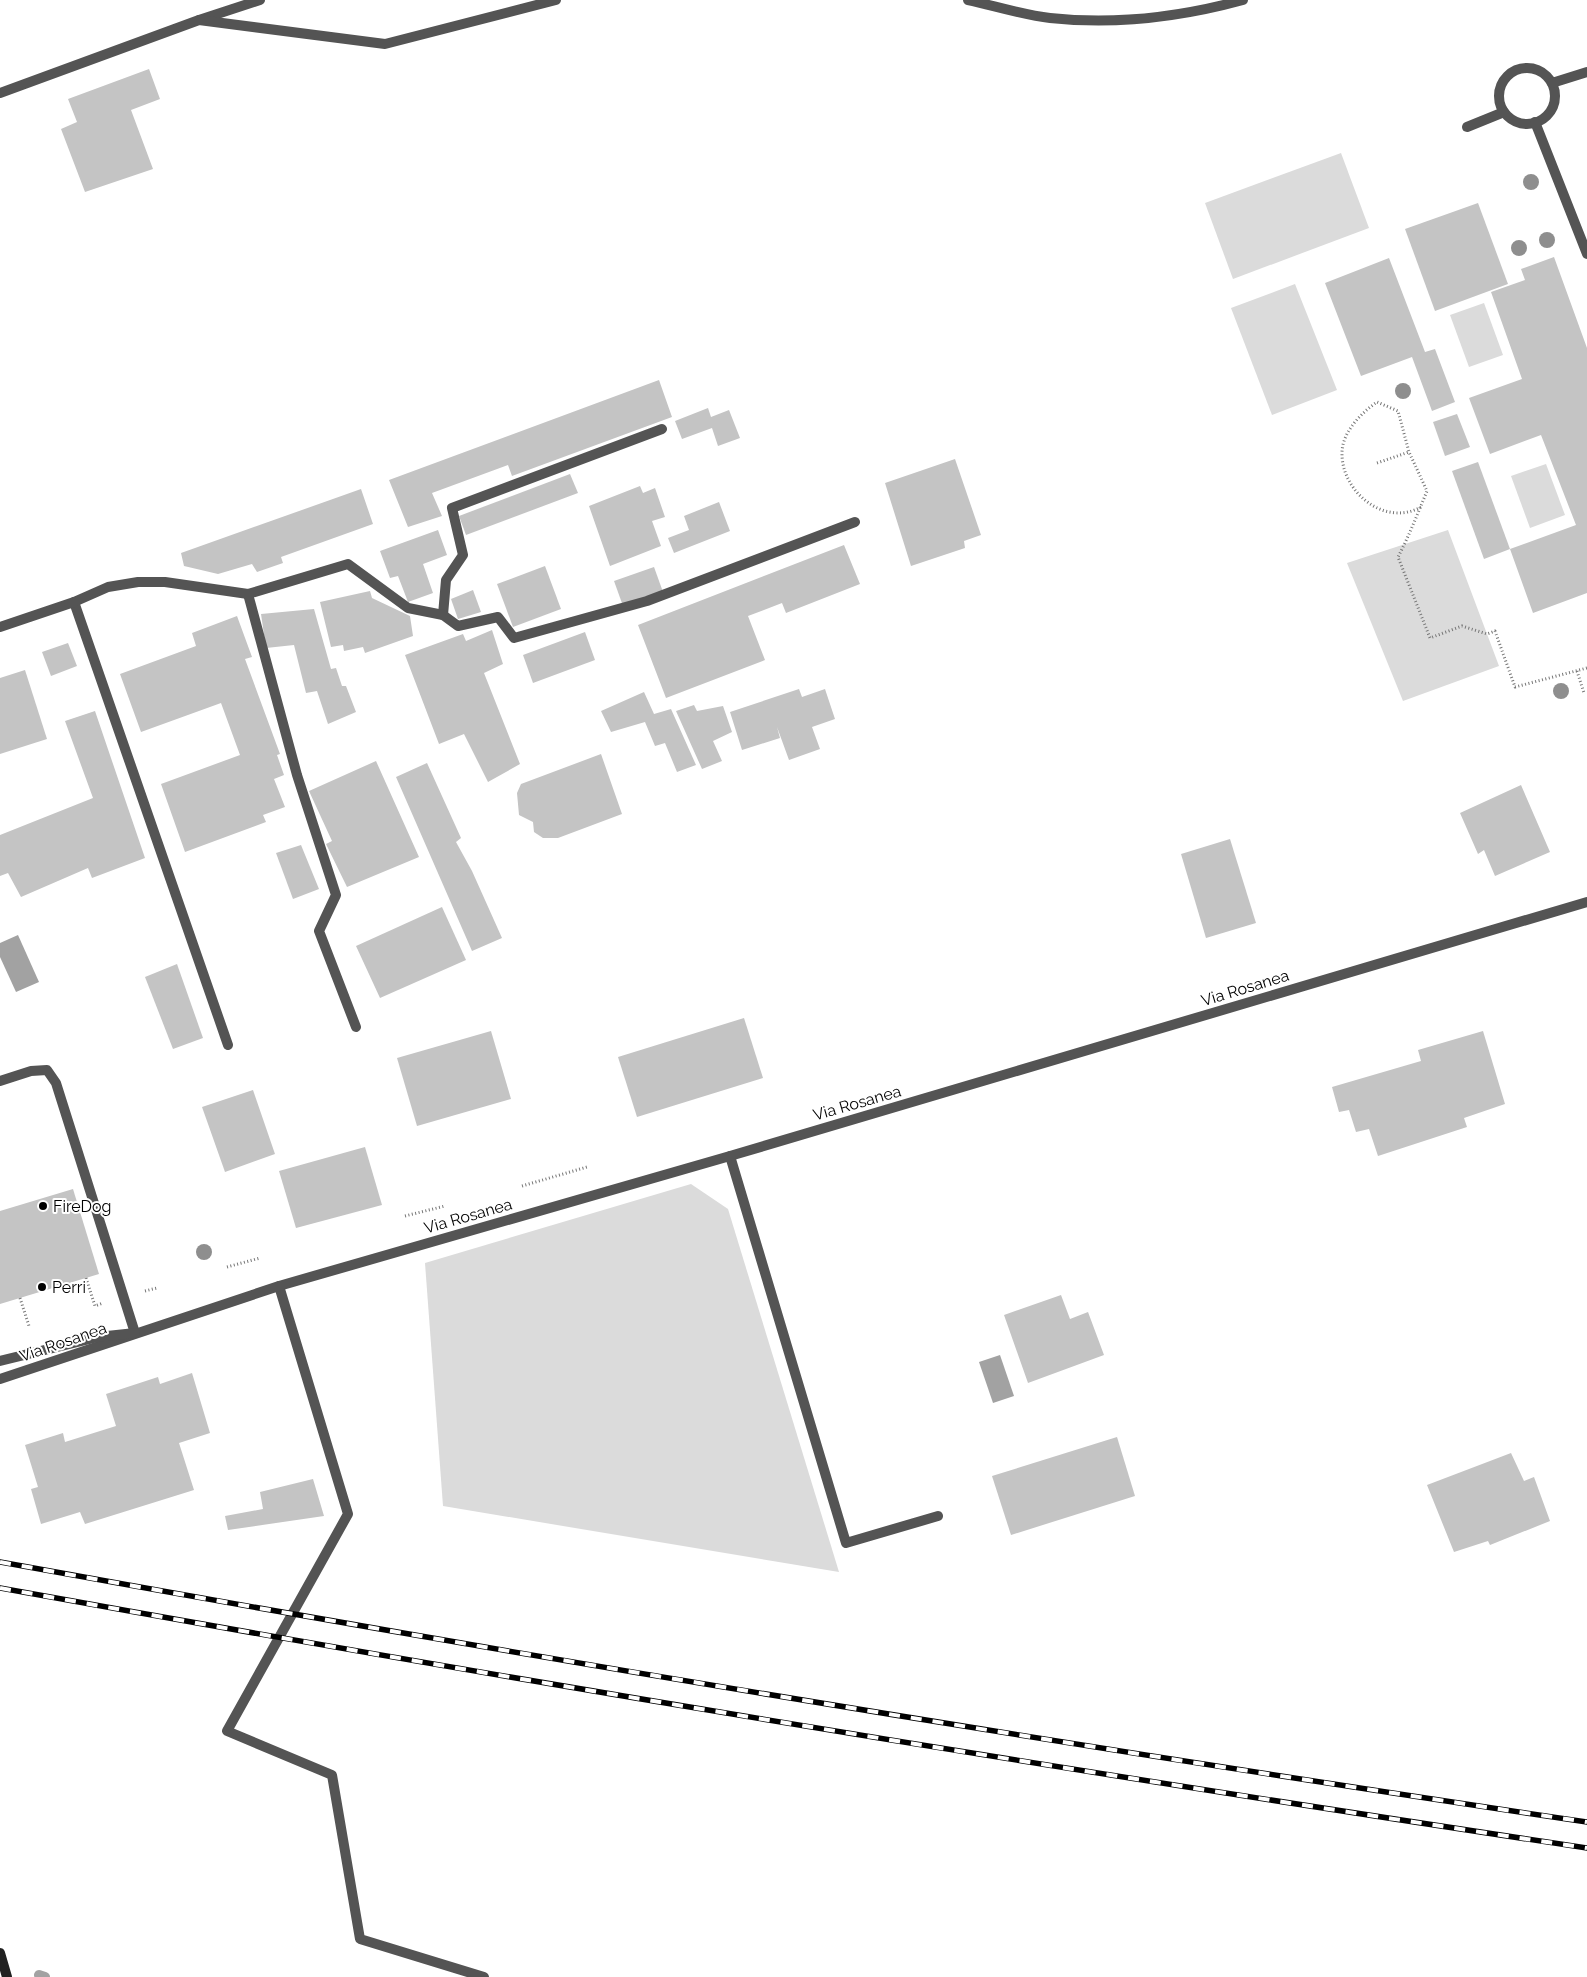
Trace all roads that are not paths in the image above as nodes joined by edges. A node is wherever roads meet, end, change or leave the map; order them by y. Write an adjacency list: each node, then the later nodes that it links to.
1 (260, 0): 5 (street)
2 (556, 0): 5 (street)
3 (968, 0): 4 (street)
4 (1243, 0)
5 (198, 20): 8 (street)
6 (1587, 72): 7 (street)
7 (1552, 83): 9 (street); 10 (street)
8 (0, 93)
9 (1504, 112): 10 (street); 11 (street)
10 (1535, 122): 12 (street)
11 (1467, 127)
12 (1587, 254)
13 (662, 429): 17 (street)
14 (855, 522): 17 (street)
15 (248, 594): 16 (street); 17 (street); 20 (street)
16 (74, 602): 18 (street); 21 (street)
17 (443, 615)
18 (0, 627)
19 (1587, 902): 23 (street, Via Rosanea)
20 (356, 1027)
21 (228, 1045)
22 (0, 1081): 25 (street)
23 (730, 1156): 24 (street, Via Rosanea); 28 (street)
24 (279, 1286): 25 (street, Via Rosanea); 31 (street)
25 (135, 1333): 26 (street, Via Rosanea); 27 (street, Via Rosanea)
26 (0, 1361)
27 (0, 1379)
28 (938, 1516)
29 (0, 1953): 30 (main road)
30 (7, 1977)
31 (484, 1977)

